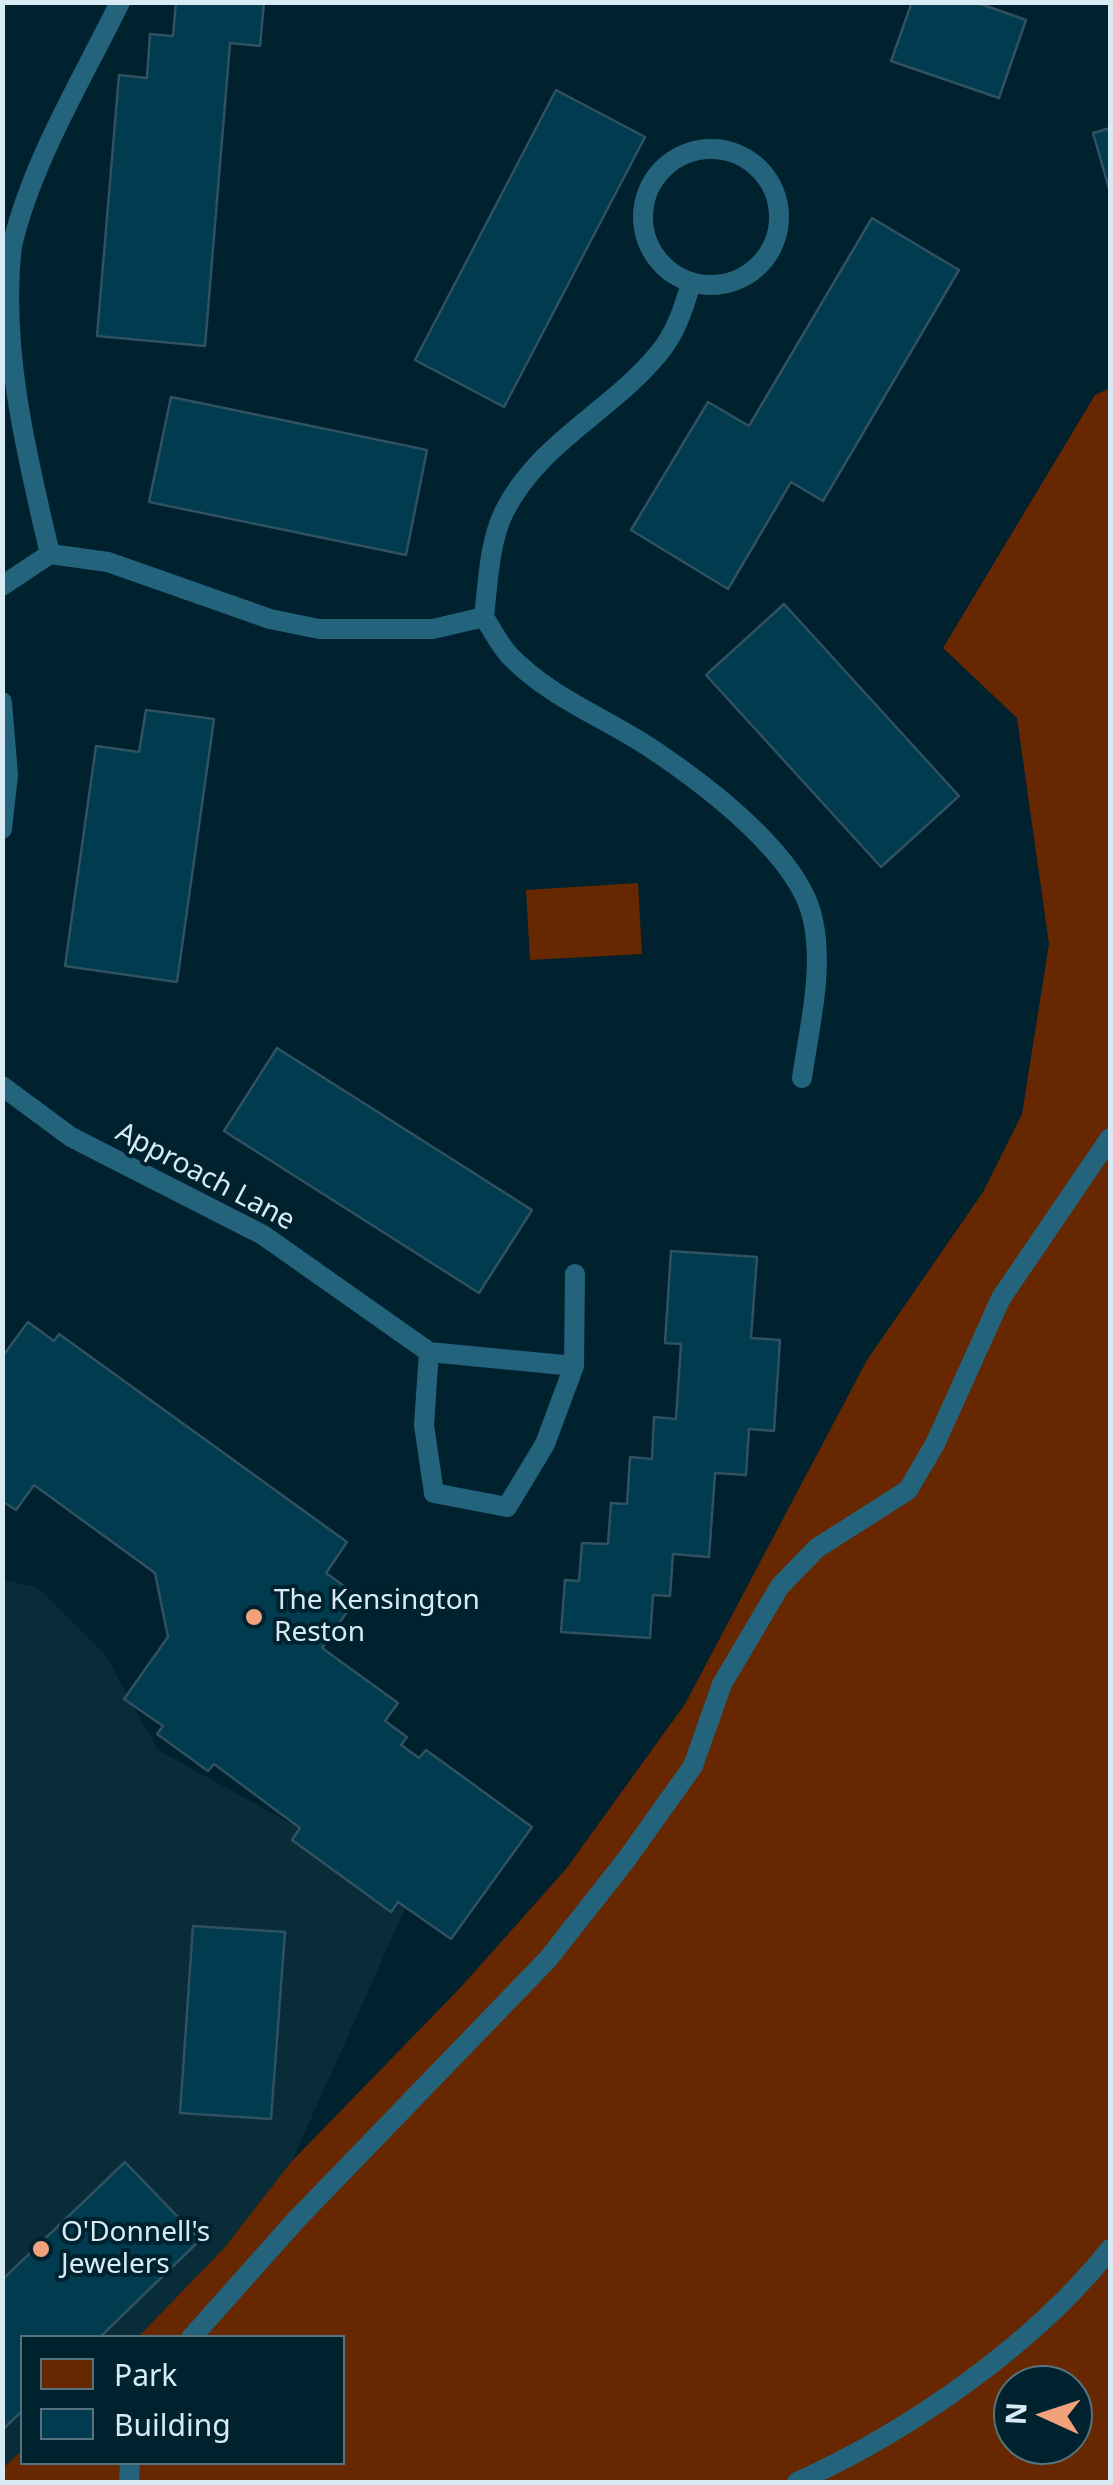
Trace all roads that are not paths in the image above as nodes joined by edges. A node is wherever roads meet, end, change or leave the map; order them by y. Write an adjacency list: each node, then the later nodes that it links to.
1 (120, 2): 3 (lane)
2 (691, 283): 2 (lane); 5 (lane)
3 (50, 554): 4 (lane); 5 (lane)
4 (2, 586)
5 (484, 617): 8 (lane)
6 (2, 702): 7 (lane)
7 (2, 829)
8 (802, 1078)
9 (2, 1086): 12 (lane, Approach Lane)
10 (1110, 1138): 15 (lane)
11 (575, 1274): 13 (lane)
12 (429, 1352): 13 (lane); 13 (lane)
13 (574, 1366)
14 (1110, 2249): 16 (lane)
15 (195, 2335)
16 (797, 2482)

